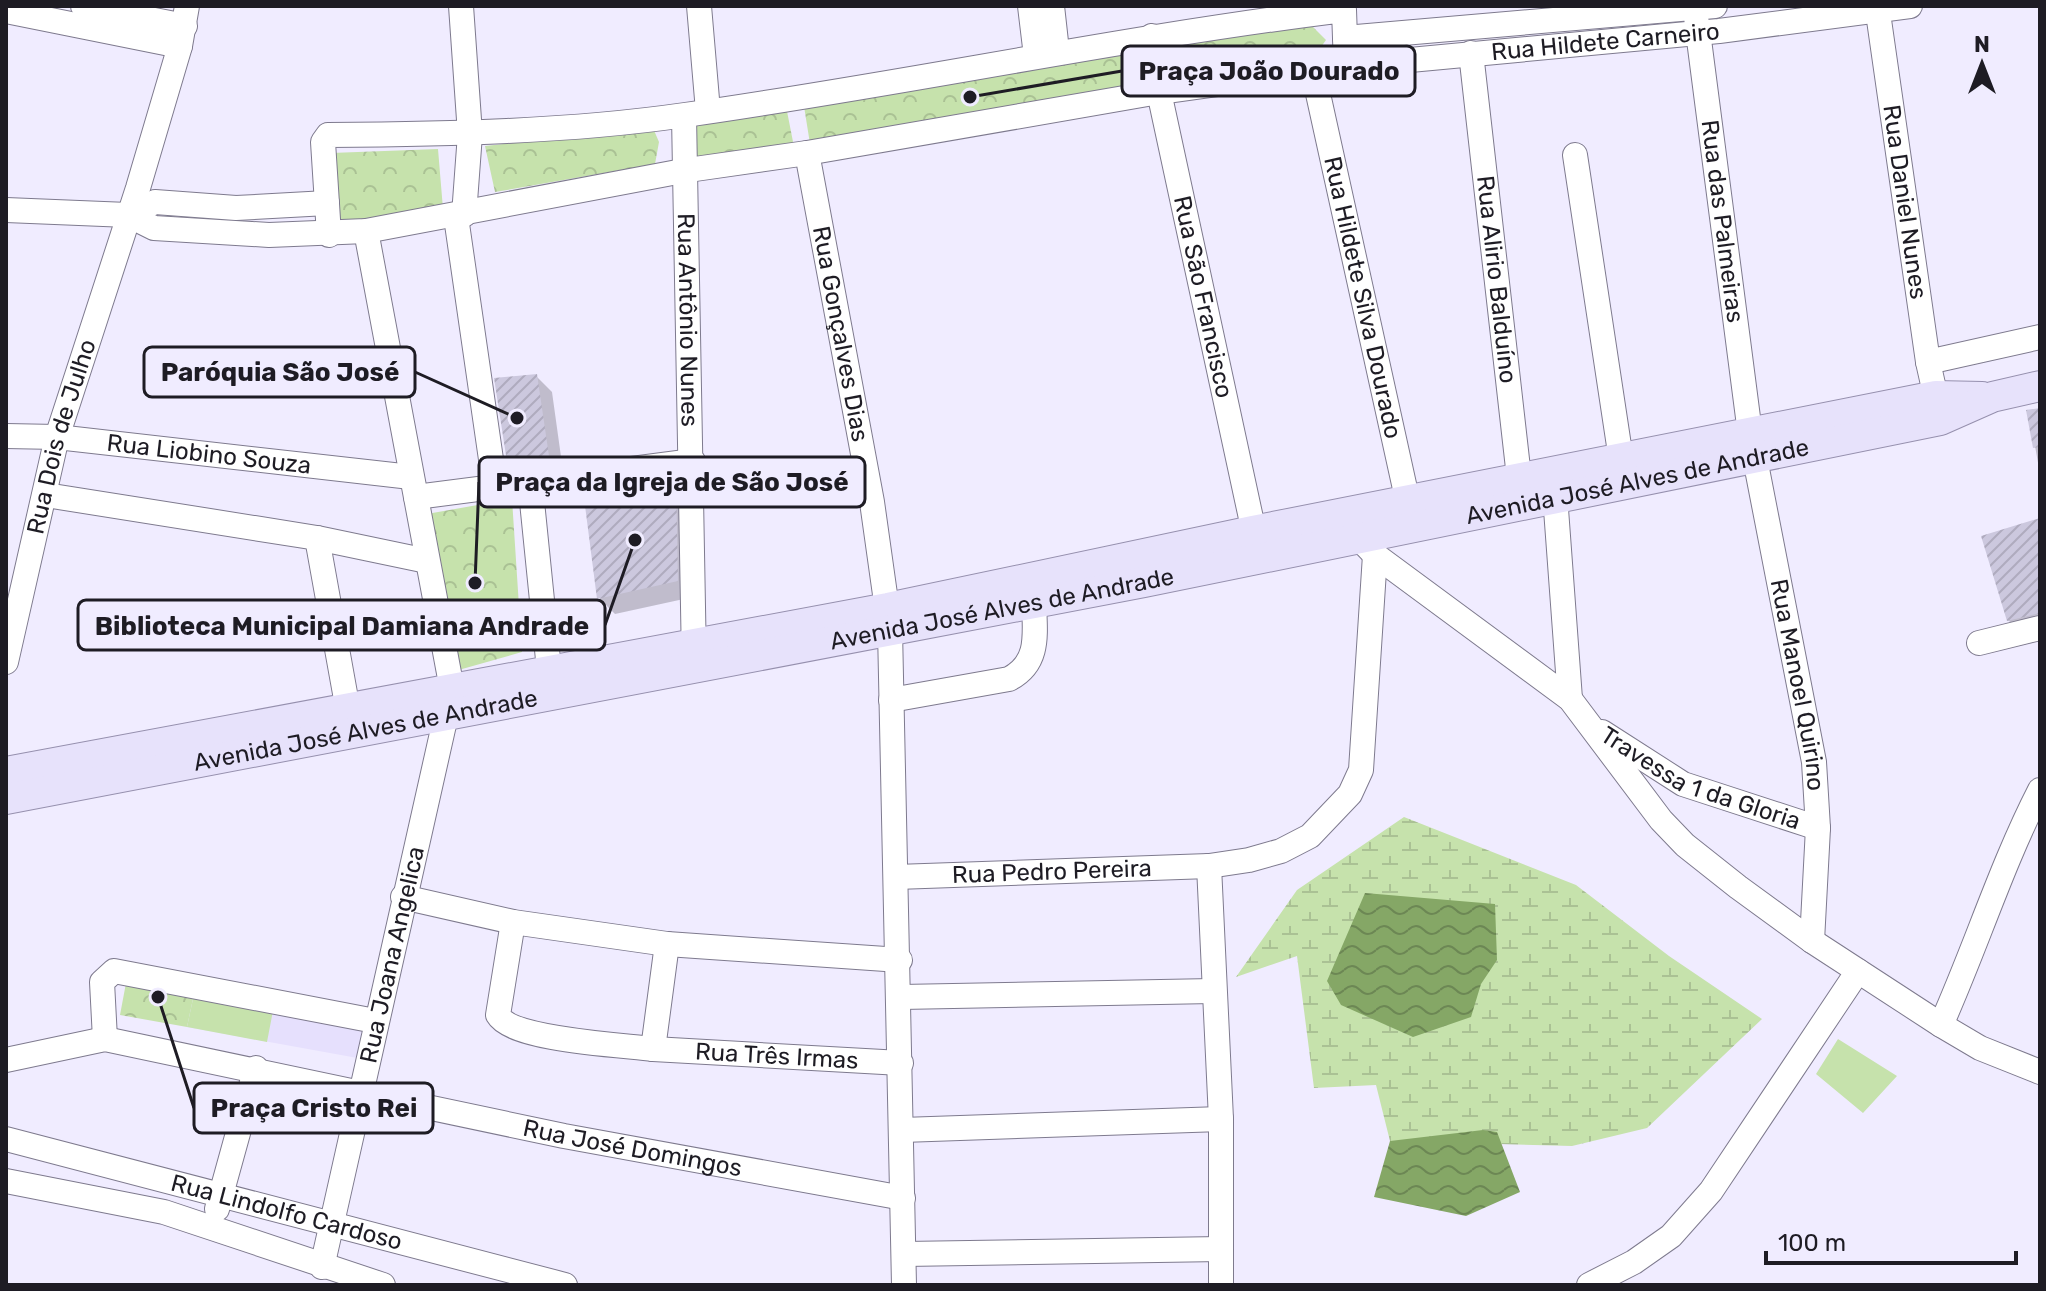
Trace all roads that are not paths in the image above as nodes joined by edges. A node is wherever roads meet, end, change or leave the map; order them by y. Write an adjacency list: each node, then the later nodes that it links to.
1 (83, 6): 14 (street)
2 (461, 6): 24 (street)
3 (699, 6): 23 (street, Rua Antônio Nunes)
4 (1030, 6): 19 (street)
5 (1052, 6): 19 (street)
6 (1721, 6): 13 (street, Rua das Palmeiras)
7 (1908, 6): 9 (street, Rua Hildete Carneiro)
8 (1344, 8): 12 (street); 17 (street)
9 (1878, 8): 13 (street, Rua Hildete Carneiro); 37 (street, Rua Daniel Nunes)
10 (14, 10): 14 (street)
11 (1568, 14): 13 (street, Rua Hildete Carneiro); 15 (street, Rua Hildete Carneiro)
12 (1240, 15): 16 (street)
13 (1707, 20): 15 (street, Rua Hildete Carneiro); 42 (street, Rua das Palmeiras)
14 (184, 26): 31 (street, Rua Dois de Julho)
15 (1540, 34): 17 (street, Rua Hildete Carneiro); 18 (street, Rua Hildete Carneiro)
16 (1152, 36): 19 (street); 22 (street, Rua São Francisco)
17 (1345, 38): 20 (street)
18 (1471, 53): 20 (street, Rua Hildete Carneiro); 48 (street, Rua Alirio Balduíno)
19 (1046, 54): 23 (street)
20 (1346, 66): 21 (street, Rua Hildete Carneiro)
21 (1313, 71): 22 (street, Rua Hildete Carneiro); 50 (street, Rua Hildete Silva Dourado)
22 (1159, 92): 25 (street, Rua Hildete Carneiro); 53 (street, Rua São Francisco)
23 (696, 113): 24 (street); 27 (street, Rua Antônio Nunes)
24 (470, 134): 28 (street); 32 (street)
25 (807, 153): 27 (street, Rua Hildete Carneiro); 56 (street, Rua Gonçalves Dias)
26 (1575, 155): 43 (street)
27 (688, 170): 32 (street, Rua Hildete Carneiro); 44 (street, Rua Antônio Nunes)
28 (327, 203): 29 (street); 35 (street)
29 (271, 207): 31 (street); 34 (street)
30 (6, 210): 31 (street)
31 (128, 215): 34 (street, Rua Hildete Carneiro); 41 (street, Rua Dois de Julho)
32 (460, 216): 33 (street, Rua Hildete Carneiro); 47 (street)
33 (366, 231): 35 (street, Rua Hildete Carneiro); 46 (street)
34 (269, 235): 35 (street, Rua Hildete Carneiro)
35 (329, 235)
36 (2040, 337): 37 (street)
37 (1928, 362): 39 (street, Rua Daniel Nunes)
38 (2040, 386): 39 (main road, Avenida José Alves de Andrade)
39 (1938, 408): 42 (main road, Avenida José Alves de Andrade)
40 (6, 436): 41 (street, Rua Liobino Souza)
41 (57, 437): 46 (street, Rua Liobino Souza); 49 (street, Rua Dois de Julho)
42 (1753, 445): 43 (main road, Avenida José Alves de Andrade); 48 (main road, Avenida José Alves de Andrade); 72 (street, Rua Manoel Quirino)
43 (1621, 459): 48 (main road, Avenida José Alves de Andrade)
44 (693, 461): 45 (street, Rua Liobino Souza); 59 (street, Rua Antônio Nunes)
45 (530, 482): 47 (street, Rua Liobino Souza); 61 (street)
46 (413, 487): 47 (street, Rua Liobino Souza); 54 (street)
47 (495, 487)
48 (1540, 488): 50 (main road, Avenida José Alves de Andrade); 62 (street, Rua Alirio Balduíno)
49 (46, 495): 52 (street); 60 (street, Rua Dois de Julho)
50 (1410, 513): 51 (main road, Avenida José Alves de Andrade)
51 (1357, 536): 53 (main road, Avenida José Alves de Andrade); 62 (street); 73 (street, Rua Pedro Pereira)
52 (317, 538): 54 (street); 65 (street)
53 (1256, 544): 55 (main road, Avenida José Alves de Andrade); 56 (main road, Avenida José Alves de Andrade)
54 (427, 561): 64 (street)
55 (1034, 603): 56 (main road, Avenida José Alves de Andrade); 63 (street)
56 (889, 619): 59 (main road, Avenida José Alves de Andrade); 63 (street)
57 (2040, 630): 58 (street)
58 (1979, 643)
59 (694, 656): 61 (main road, Avenida José Alves de Andrade)
60 (6, 662)
61 (550, 684): 64 (main road, Avenida José Alves de Andrade)
62 (1570, 699): 66 (street)
63 (891, 700): 74 (street)
64 (450, 702): 65 (main road, Avenida José Alves de Andrade); 70 (main road, Avenida José Alves de Andrade); 75 (street, Rua Joana Angelica)
65 (348, 710): 67 (main road, Avenida José Alves de Andrade)
66 (1589, 723): 68 (street, Travessa 1 da Gloria); 71 (street)
67 (6, 772)
68 (1683, 784): 71 (street); 72 (street, Travessa 1 da Gloria)
69 (2040, 790): 84 (street)
70 (6, 799)
71 (1661, 820): 77 (street)
72 (1818, 828): 77 (street, Rua Manoel Quirino)
73 (1209, 866): 74 (street, Rua Pedro Pereira); 81 (street)
74 (896, 877): 79 (street)
75 (403, 897): 76 (street); 83 (street, Rua Joana Angelica)
76 (513, 922): 78 (street); 86 (street, Rua Três Irmas)
77 (1812, 941): 80 (street)
78 (667, 944): 79 (street); 86 (street)
79 (900, 960): 82 (street)
80 (1858, 971): 84 (street); 107 (street)
81 (1213, 991): 82 (street); 92 (street)
82 (901, 997): 88 (street)
83 (375, 1021): 85 (street); 91 (street, Rua Joana Angelica)
84 (1941, 1025): 90 (street)
85 (105, 1039): 87 (street); 89 (street, Rua José Domingos)
86 (653, 1049): 88 (street, Rua Três Irmas)
87 (6, 1060)
88 (901, 1063): 93 (street)
89 (256, 1068): 91 (street, Rua José Domingos); 96 (street)
90 (2040, 1072)
91 (362, 1092): 97 (street, Rua José Domingos); 99 (street, Rua Joana Angelica)
92 (1221, 1119): 93 (street); 100 (street)
93 (902, 1130): 97 (street)
94 (6, 1139): 96 (street, Rua Lindolfo Cardoso)
95 (6, 1181): 98 (street, Rua Lindolfo Cardoso)
96 (222, 1193): 98 (street); 99 (street, Rua Lindolfo Cardoso)
97 (903, 1198): 101 (street)
98 (211, 1226): 102 (street, Rua Lindolfo Cardoso)
99 (333, 1226): 102 (street, Rua Joana Angelica); 104 (street, Rua Lindolfo Cardoso)
100 (1221, 1249): 101 (street); 106 (street)
101 (904, 1254): 105 (street)
102 (322, 1267): 103 (street, Rua Lindolfo Cardoso)
103 (383, 1285)
104 (565, 1285)
105 (904, 1285)
106 (1221, 1285)
107 (1589, 1285)

